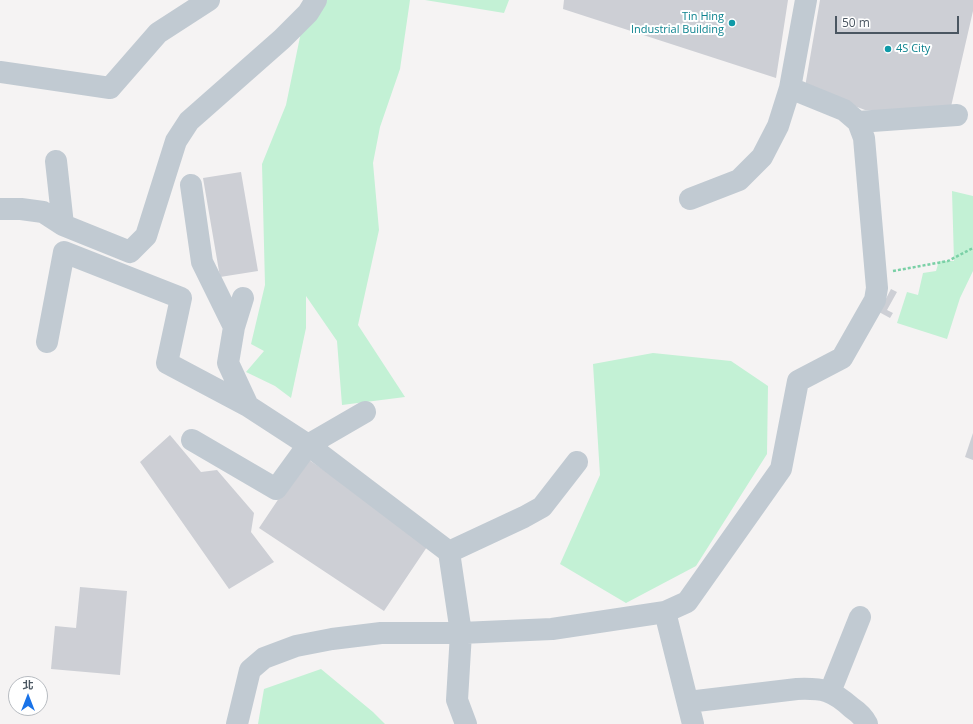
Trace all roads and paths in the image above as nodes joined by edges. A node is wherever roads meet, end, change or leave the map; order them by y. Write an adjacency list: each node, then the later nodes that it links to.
1 (209, 0): 4 (street)
2 (316, 0): 12 (street)
3 (806, 0): 5 (street)
4 (0, 72)
5 (790, 88): 7 (street); 10 (street)
6 (957, 115): 7 (street)
7 (858, 122): 14 (street)
8 (56, 161): 12 (street)
9 (191, 186): 16 (street)
10 (690, 199)
11 (0, 209): 12 (street)
12 (62, 225)
13 (973, 248): 14 (path)
14 (877, 274): 24 (street)
15 (243, 298): 16 (street)
16 (234, 327): 18 (street)
17 (47, 342): 18 (street)
18 (248, 406): 21 (street)
19 (365, 412): 21 (street)
20 (192, 440): 21 (street)
21 (308, 445): 23 (street)
22 (577, 462): 23 (street)
23 (449, 552): 26 (street)
24 (665, 612): 26 (street); 28 (street)
25 (860, 617): 27 (street)
26 (461, 632): 29 (street); 30 (street)
27 (830, 692): 28 (street); 32 (street)
28 (688, 702): 31 (street)
29 (237, 724)
30 (466, 724)
31 (693, 724)
32 (867, 724)

